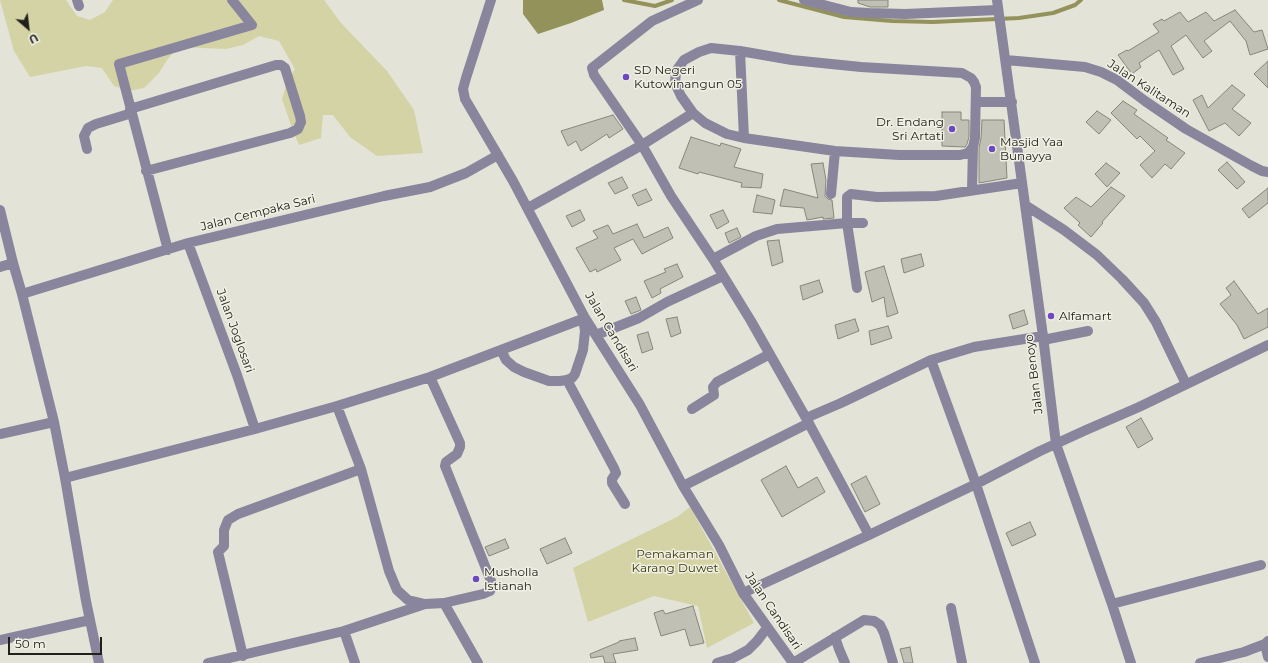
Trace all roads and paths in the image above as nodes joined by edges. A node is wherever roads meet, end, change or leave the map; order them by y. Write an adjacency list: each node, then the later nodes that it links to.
1 (232, 0): 10 (street)
2 (491, 0): 17 (street, Jalan Candisari)
3 (698, 0): 13 (street)
4 (804, 0): 5 (street)
5 (999, 12): 7 (street, Jalan Benoyo)
6 (740, 51): 8 (street); 11 (street); 12 (street)
7 (1006, 60): 9 (street, Jalan Benoyo); 19 (street, Jalan Kalitaman)
8 (976, 102): 9 (street); 14 (street)
9 (1012, 102): 20 (street, Jalan Benoyo)
10 (131, 111): 15 (street); 18 (street); 18 (street)
11 (693, 113): 12 (street); 13 (street)
12 (744, 138): 16 (street)
13 (642, 145): 24 (street); 30 (street)
14 (973, 147): 16 (street); 21 (street)
15 (87, 149)
16 (835, 151): 22 (street)
17 (498, 155): 24 (street, Jalan Candisari); 28 (street, Jalan Cempaka Sari)
18 (146, 171): 29 (street)
19 (1268, 172)
20 (1022, 183): 21 (street); 23 (street, Jalan Benoyo)
21 (972, 190): 26 (street)
22 (832, 194)
23 (1025, 205): 39 (street, Jalan Benoyo); 46 (street)
24 (528, 208): 36 (street, Jalan Candisari)
25 (0, 210): 31 (street)
26 (847, 223): 27 (street); 30 (street); 34 (street)
27 (863, 224)
28 (188, 244): 29 (street, Jalan Cempaka Sari); 51 (street, Jalan Joglosari)
29 (168, 250): 35 (street, Jalan Cempaka Sari)
30 (713, 259): 33 (street)
31 (13, 264): 32 (street); 35 (street)
32 (0, 267)
33 (723, 276): 38 (street); 42 (street)
34 (857, 288)
35 (22, 294): 50 (street)
36 (584, 318): 38 (street, Jalan Candisari); 41 (street); 45 (street)
37 (1088, 331): 39 (street)
38 (596, 335): 57 (street, Jalan Candisari)
39 (1043, 338): 43 (street); 53 (street, Jalan Benoyo)
40 (1268, 345): 46 (street)
41 (501, 350): 44 (street); 45 (street)
42 (770, 354): 48 (street); 49 (street)
43 (931, 360): 49 (street); 56 (street)
44 (430, 377): 47 (street); 62 (street)
45 (567, 380): 58 (street)
46 (1186, 384): 53 (street)
47 (337, 406): 51 (street); 54 (street)
48 (692, 409)
49 (807, 420): 57 (street); 59 (street)
50 (54, 422): 52 (street); 55 (street)
51 (255, 429): 55 (street)
52 (0, 434)
53 (1056, 444): 56 (street); 64 (street, Jalan Benoyo)
54 (361, 469): 63 (street); 72 (street)
55 (65, 478): 66 (street)
56 (976, 484): 59 (street); 83 (street)
57 (684, 486): 61 (street, Jalan Candisari)
58 (625, 504)
59 (869, 535): 61 (street)
60 (1261, 565): 64 (street)
61 (744, 593): 67 (street, Jalan Candisari)
62 (444, 603): 63 (street); 77 (street)
63 (425, 604): 68 (street)
64 (1112, 604): 84 (street, Jalan Benoyo)
65 (951, 608): 82 (street)
66 (90, 620): 70 (street); 74 (street)
67 (767, 628): 78 (street); 79 (street, Jalan Candisari)
68 (344, 631): 72 (street); 76 (street)
69 (835, 637): 79 (street); 80 (street); 81 (street)
70 (0, 640)
71 (1266, 643): 73 (street); 85 (street)
72 (243, 656): 75 (street)
73 (1268, 657)
74 (99, 663)
75 (208, 663)
76 (355, 663)
77 (478, 663)
78 (717, 663)
79 (793, 663)
80 (845, 663)
81 (893, 663)
82 (962, 663)
83 (1035, 663)
84 (1131, 663)
85 (1200, 663)

